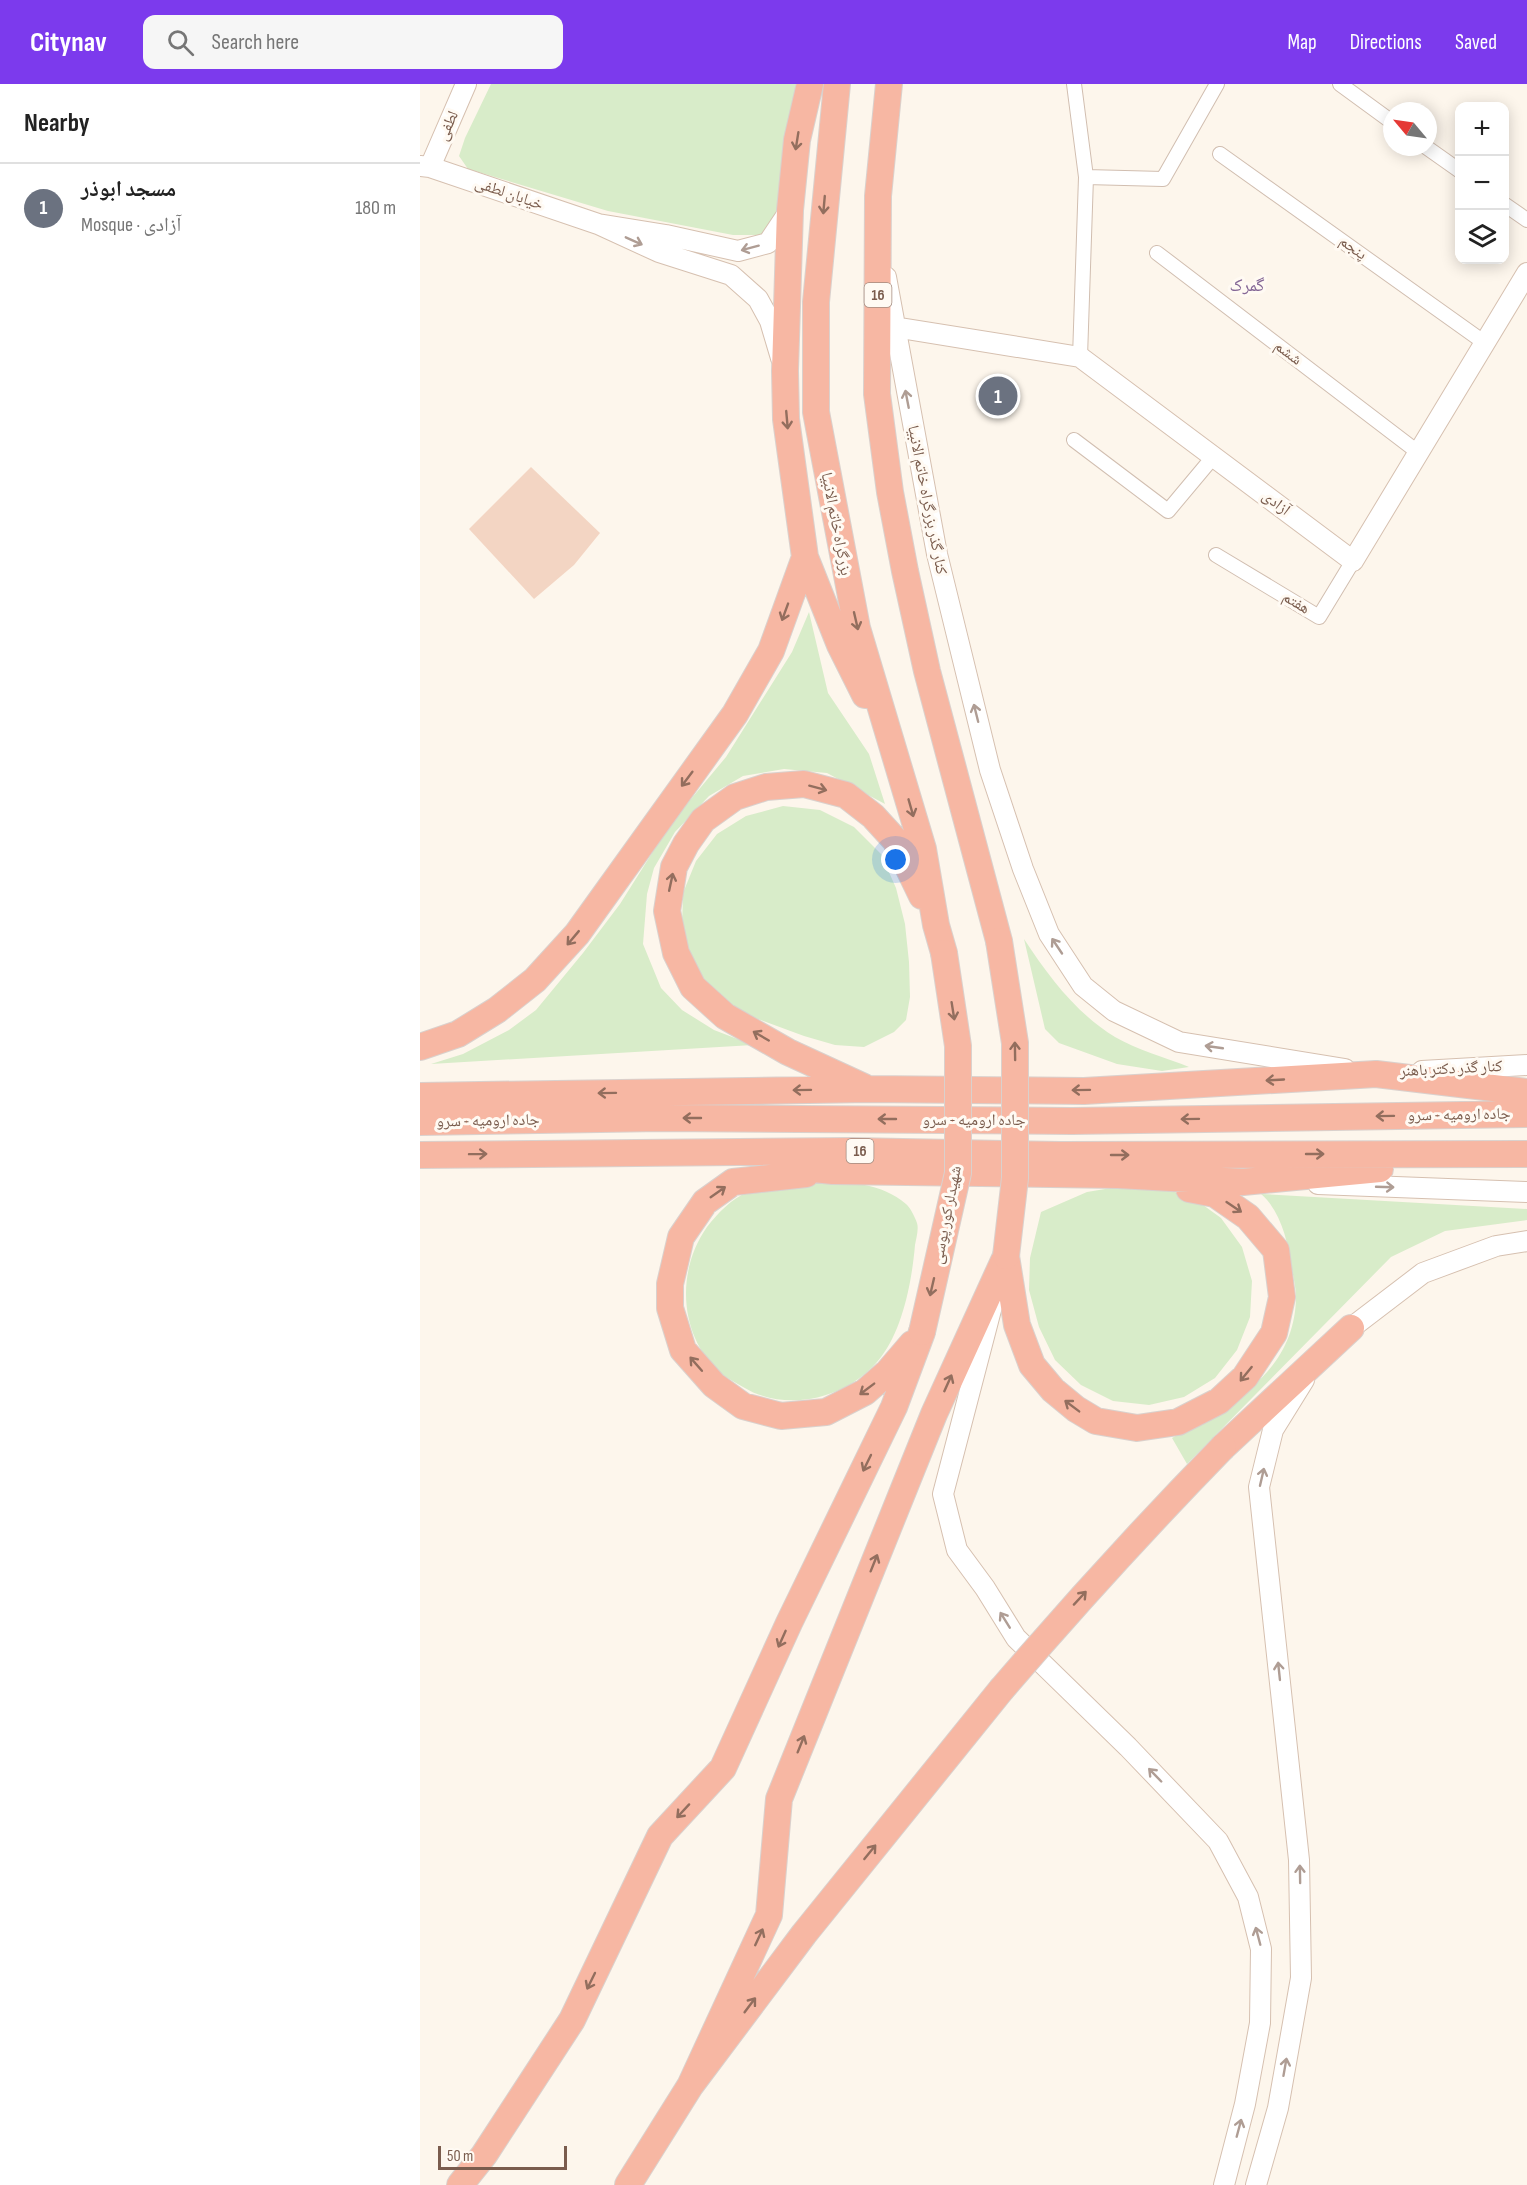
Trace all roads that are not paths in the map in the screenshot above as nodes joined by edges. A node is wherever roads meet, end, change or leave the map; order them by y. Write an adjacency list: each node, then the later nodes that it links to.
1 (466, 84): 12 (main road, لطفی)
2 (810, 84): 17 (highway, one-way to 17)
3 (837, 84): 33 (highway, بزرگراه خاتم الانبیا, one-way to 33)
4 (889, 84): 15 (highway, 16)
5 (904, 84): 15 (highway)
6 (1074, 84): 14 (street)
7 (1217, 84): 14 (street)
8 (1340, 84): 9 (street)
9 (1383, 115)
10 (1220, 154): 24 (street, پنجم)
11 (1437, 155): 13 (street)
12 (425, 166): 19 (main road, خیابان لطفی)
13 (1455, 167)
14 (1086, 177): 25 (street)
15 (878, 196): 20 (highway, 16)
16 (1509, 207): 18 (street)
17 (790, 210): 19 (main road, one-way to 19); 26 (highway)
18 (1527, 220)
19 (598, 225): 26 (main road, one-way to 26)
20 (878, 226): 23 (main road, کنار گذر بزرگراه خاتم الانبیا); 52 (highway, 16, one-way to 20, bridge)
21 (1157, 253): 28 (street, ششم)
22 (1527, 273): 24 (main road)
23 (894, 327): 25 (main road, آزادی); 38 (main road, کنار گذر بزرگراه خاتم الانبیا, one-way to 23)
24 (1485, 343): 28 (main road)
25 (1080, 357): 29 (main road, آزادی)
26 (785, 371): 31 (highway, one-way to 31)
27 (1074, 440): 29 (street)
28 (1419, 453): 32 (main road)
29 (1214, 456): 32 (main road, آزادی)
30 (1216, 555): 32 (street, هفتم)
31 (805, 557): 33 (highway); 36 (highway, one-way to 36)
32 (1353, 561)
33 (896, 752): 34 (highway, بزرگراه خاتم الانبیا, one-way to 34)
34 (936, 925): 35 (highway, بزرگراه خاتم الانبیا); 39 (highway, one-way to 34)
35 (944, 953): 54 (highway, شهیدلر کور پوسی, one-way to 54, bridge)
36 (420, 1047)
37 (1527, 1065): 38 (main road, کنار گذر دکتر باهنر)
38 (1376, 1074): 39 (highway, one-way to 39); 40 (highway)
39 (870, 1089): 41 (highway, one-way to 41)
40 (1527, 1092)
41 (420, 1096)
42 (1527, 1114): 43 (highway, جاده ارومیه - سرو, one-way to 43)
43 (420, 1122)
44 (660, 1153): 45 (highway, جاده ارومیه - سرو / 16, one-way to 44); 46 (highway, جاده ارومیه - سرو / 16, one-way to 46); 47 (highway)
45 (420, 1155)
46 (1527, 1155): 49 (highway)
47 (833, 1171): 48 (highway); 54 (highway, one-way to 47)
48 (1118, 1175): 49 (highway); 52 (highway, one-way to 52)
49 (1243, 1182): 50 (main road, one-way to 50)
50 (1527, 1192)
51 (1527, 1241): 53 (main road)
52 (1006, 1256): 55 (highway, one-way to 52); 58 (main road, one-way to 52)
53 (1351, 1328): 55 (highway, one-way to 53, bridge); 59 (main road, one-way to 53)
54 (922, 1332): 56 (highway, شهیدلر کور پوسی, one-way to 56)
55 (690, 2086): 57 (highway)
56 (460, 2185)
57 (628, 2185)
58 (1224, 2185)
59 (1256, 2185)

